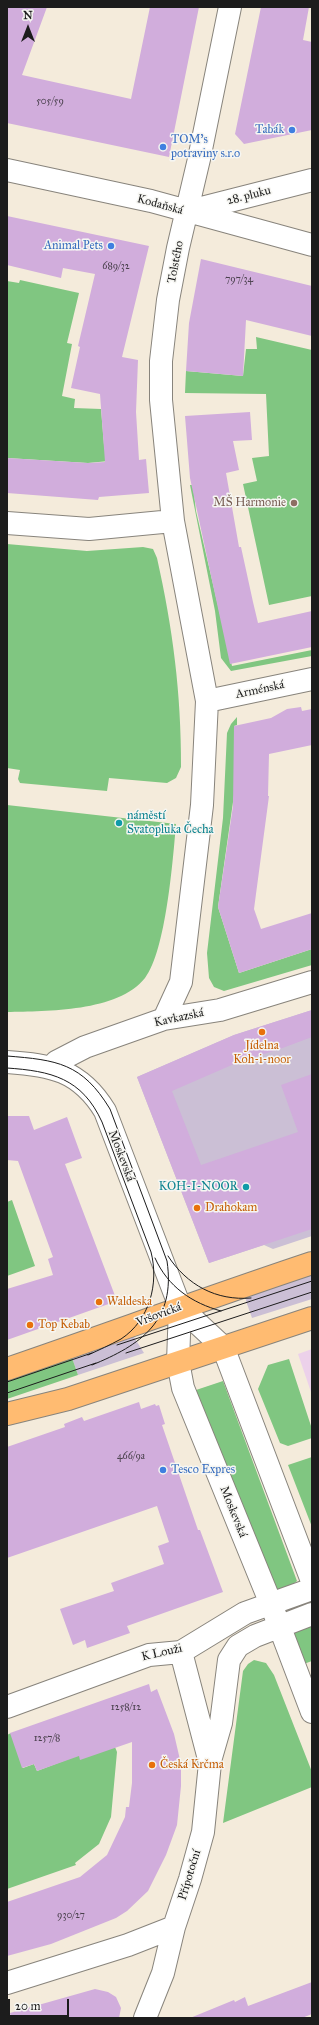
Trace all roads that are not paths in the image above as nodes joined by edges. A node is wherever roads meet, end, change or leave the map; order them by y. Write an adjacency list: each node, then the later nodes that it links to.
1 (230, 7): 4 (street, Tolstého)
2 (7, 170): 4 (street, Kodaňská)
3 (312, 180): 4 (street, 28. pluku)
4 (187, 212): 5 (street, Kodaňská); 6 (street, Tolstého)
5 (312, 245)
6 (173, 521): 7 (street); 9 (street)
7 (7, 523)
8 (312, 679): 9 (street, Arménská)
9 (208, 701): 11 (street)
10 (312, 982): 11 (street, Kavkazská)
11 (164, 1019): 13 (street, Kavkazská)
12 (7, 1062): 13 (street, Moskevská)
13 (53, 1068): 15 (street, Moskevská)
14 (312, 1263): 15 (main road, Vršovická)
15 (180, 1307): 17 (street, Moskevská); 18 (street, Moskevská); 19 (main road, Vršovická)
16 (312, 1318): 17 (main road)
17 (223, 1347): 18 (main road); 21 (street, Moskevská)
18 (178, 1362): 20 (main road); 23 (street, Moskevská)
19 (7, 1369)
20 (7, 1414)
21 (312, 1581)
22 (312, 1589): 23 (street, K Louži)
23 (271, 1604): 25 (street, Moskevská); 26 (street, K Louži)
24 (312, 1614): 25 (street)
25 (279, 1627): 28 (street, Moskevská); 29 (street)
26 (181, 1652): 27 (street, K Louži); 29 (street, Přípotoční)
27 (7, 1707)
28 (312, 1712)
29 (210, 1762): 30 (street, Přípotoční)
30 (174, 1927): 31 (street); 32 (street, Přípotoční)
31 (7, 1983)
32 (145, 2018)

